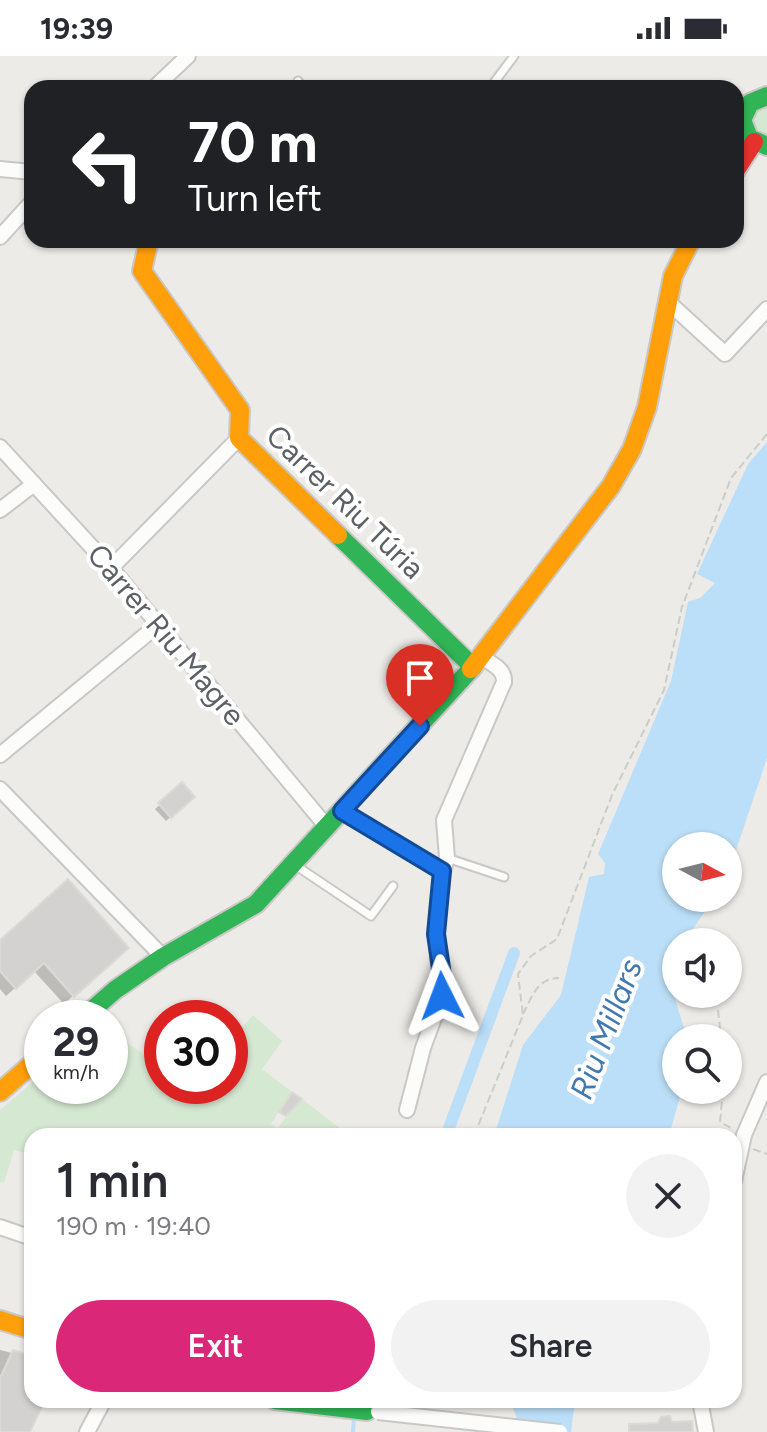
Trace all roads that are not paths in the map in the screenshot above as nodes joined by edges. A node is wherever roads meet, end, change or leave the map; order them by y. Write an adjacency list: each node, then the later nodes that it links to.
1 (188, 56): 3 (street)
2 (514, 56): 4 (lane)
3 (162, 80)
4 (496, 80)
5 (767, 96): 6 (street)
6 (744, 114)
7 (0, 169): 8 (street)
8 (24, 171)
9 (24, 211): 10 (street)
10 (0, 237)
11 (147, 248): 15 (street, Carrer Riu Túria)
12 (687, 248): 13 (street)
13 (667, 301): 14 (street); 21 (street)
14 (767, 309)
15 (239, 438): 19 (street); 21 (street, Carrer Riu Túria)
16 (0, 447): 17 (street, Carrer Riu Magre)
17 (34, 484): 18 (street); 19 (street, Carrer Riu Magre)
18 (0, 510)
19 (111, 568): 20 (street, Carrer Riu Magre)
20 (159, 624): 22 (street); 25 (street, Carrer Riu Magre)
21 (477, 662): 24 (street); 27 (street)
22 (0, 755)
23 (0, 789): 30 (street)
24 (342, 811): 25 (street); 27 (lane)
25 (327, 827): 26 (street)
26 (294, 864): 29 (lane); 30 (street)
27 (444, 864): 28 (lane); 35 (street)
28 (504, 877)
29 (393, 886)
30 (163, 957): 31 (street)
31 (104, 1000)
32 (24, 1071): 34 (street)
33 (767, 1082): 36 (street)
34 (0, 1092)
35 (407, 1110)
36 (742, 1144)
37 (0, 1227): 38 (street)
38 (24, 1235)
39 (0, 1320): 40 (street)
40 (24, 1328)
41 (100, 1408): 45 (street)
42 (358, 1408): 44 (street)
43 (702, 1408): 47 (street)
44 (373, 1412): 46 (street, bridge)
45 (87, 1432)
46 (560, 1432)
47 (706, 1432)

